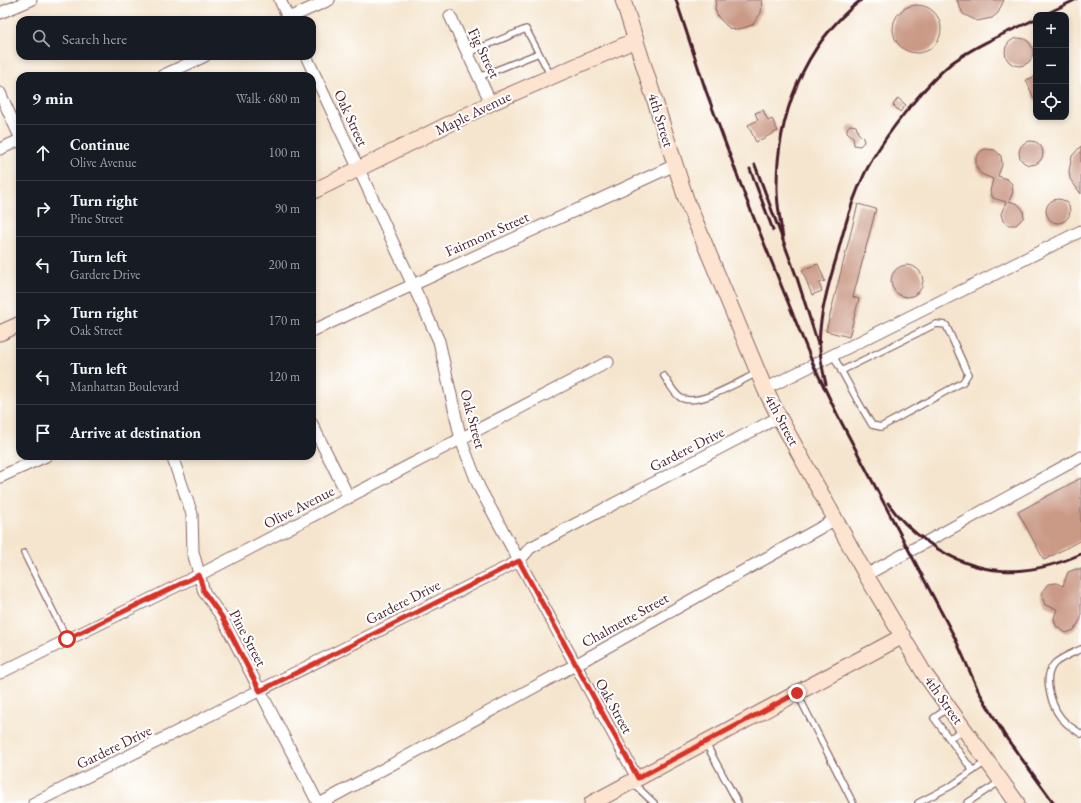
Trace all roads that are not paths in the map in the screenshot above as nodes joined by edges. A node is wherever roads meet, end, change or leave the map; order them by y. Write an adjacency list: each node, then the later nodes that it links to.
1 (31, 0): 5 (street)
2 (280, 0): 6 (street)
3 (329, 0): 7 (street)
4 (623, 0): 9 (main road, 4th Street)
5 (0, 13)
6 (286, 16)
7 (294, 16)
8 (450, 16): 10 (street, Fig Street)
9 (636, 40): 17 (main road, Maple Avenue); 24 (main road, 4th Street)
10 (468, 53): 11 (lane); 16 (street, Fig Street)
11 (539, 53): 16 (lane); 17 (lane)
12 (196, 60): 14 (street)
13 (308, 60): 15 (street, Oak Street)
14 (171, 72)
15 (313, 72)
16 (479, 77): 20 (street, Fig Street)
17 (551, 77): 20 (main road, Maple Avenue)
18 (316, 78): 25 (street, Oak Street)
19 (0, 93): 21 (street)
20 (491, 103): 25 (main road, Maple Avenue)
21 (16, 128)
22 (16, 142): 23 (street)
23 (0, 149)
24 (675, 165): 28 (street, Fairmont Street); 35 (main road, 4th Street)
25 (358, 169): 26 (main road, Maple Avenue); 28 (street, Oak Street)
26 (316, 190)
27 (1081, 231): 32 (street)
28 (412, 284): 30 (street, Fairmont Street); 40 (street, Oak Street)
29 (16, 326): 31 (main road)
30 (316, 330)
31 (0, 333)
32 (832, 354): 34 (lane); 37 (street)
33 (608, 362): 40 (street, Olive Avenue)
34 (841, 370): 34 (lane)
35 (759, 372): 36 (lane); 37 (main road, 4th Street)
36 (664, 376)
37 (765, 389): 38 (main road, 4th Street)
38 (779, 417): 46 (main road, 4th Street); 48 (street, Gardere Drive)
39 (316, 432): 45 (street)
40 (461, 440): 45 (street, Olive Avenue); 48 (street, Oak Street)
41 (1081, 457): 50 (street)
42 (38, 460): 44 (street)
43 (173, 460): 49 (street, Pine Street)
44 (0, 478)
45 (349, 498): 49 (street, Olive Avenue)
46 (836, 519): 50 (main road, 4th Street); 54 (street, Chalmette Street)
47 (24, 553): 52 (lane)
48 (519, 561): 54 (street, Oak Street); 56 (street, Gardere Drive)
49 (199, 575): 52 (street, Olive Avenue); 56 (street, Pine Street)
50 (866, 575): 51 (main road, 4th Street)
51 (903, 636): 57 (main road); 58 (main road, 4th Street)
52 (67, 639): 55 (street, Olive Avenue)
53 (1081, 649): 60 (lane)
54 (575, 665): 65 (street, Oak Street); 69 (street, Chalmette Street)
55 (0, 673)
56 (260, 691): 67 (street, Gardere Drive); 68 (street, Pine Street)
57 (797, 693): 62 (main road); 73 (lane)
58 (949, 708): 59 (main road, 4th Street); 61 (lane)
59 (965, 730): 61 (lane); 63 (main road, 4th Street)
60 (1081, 734)
61 (948, 738): 64 (lane)
62 (705, 742): 65 (main road); 72 (lane)
63 (987, 761): 64 (lane); 66 (main road, 4th Street)
64 (973, 771): 74 (lane)
65 (635, 780): 70 (main road); 71 (lane)
66 (1001, 781): 75 (lane); 76 (main road, 4th Street)
67 (34, 803)
68 (318, 803)
69 (321, 803)
70 (592, 803)
71 (654, 803)
72 (738, 803)
73 (852, 803)
74 (918, 803)
75 (967, 803)
76 (1017, 803)

